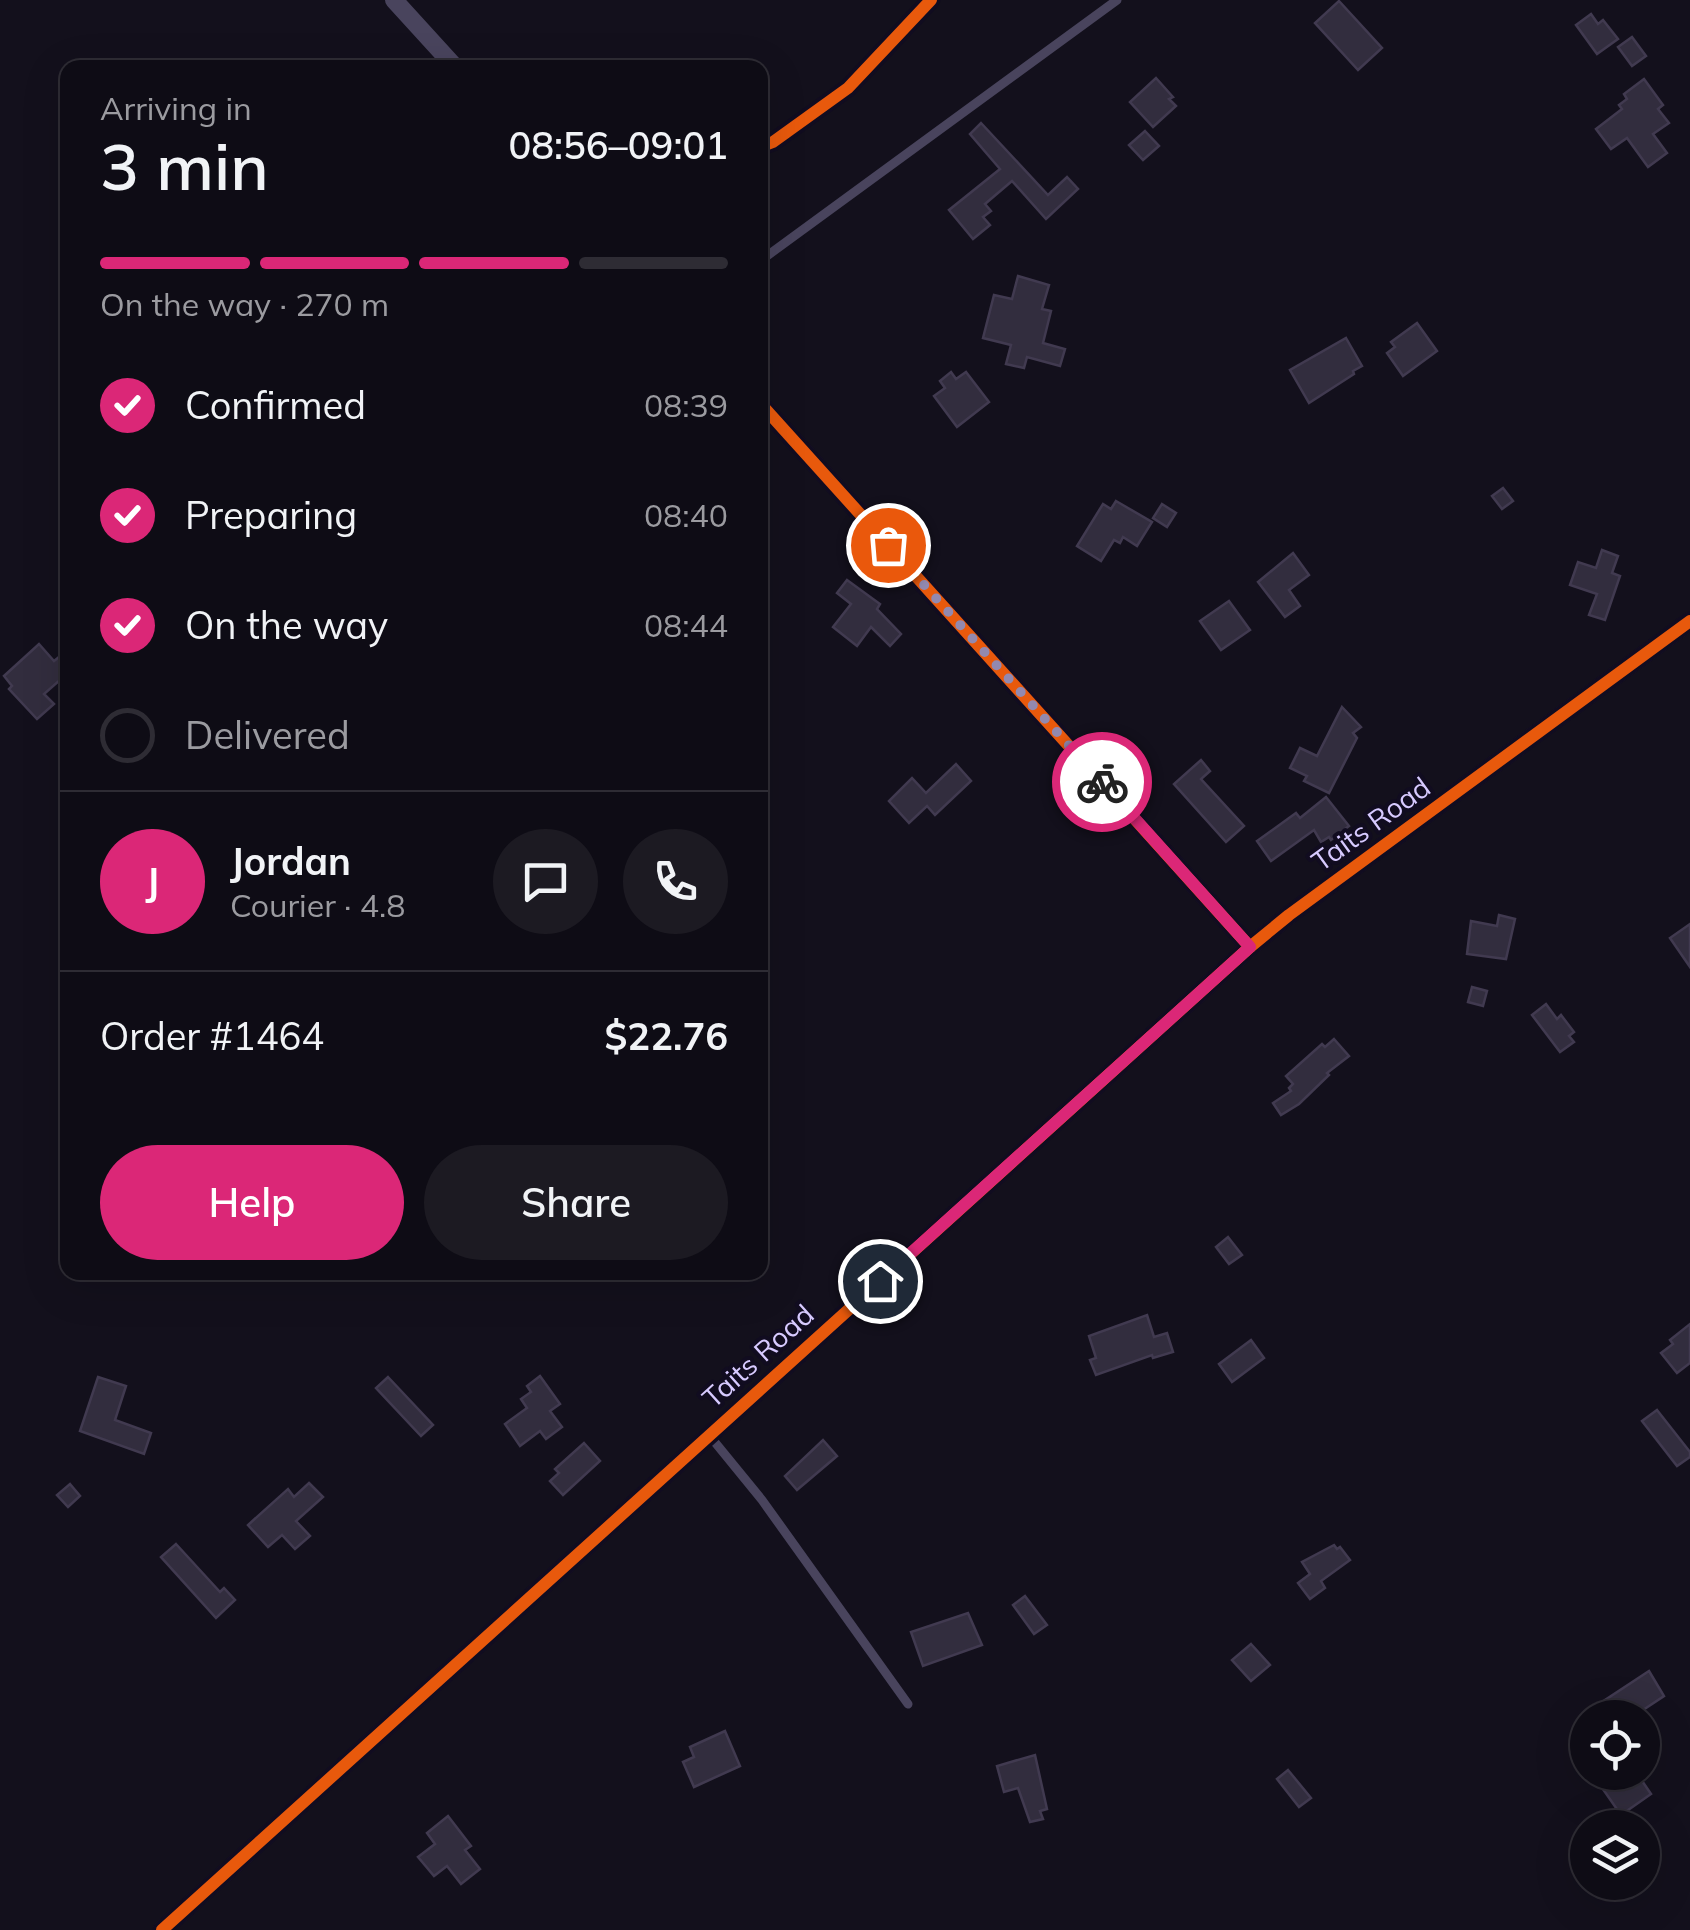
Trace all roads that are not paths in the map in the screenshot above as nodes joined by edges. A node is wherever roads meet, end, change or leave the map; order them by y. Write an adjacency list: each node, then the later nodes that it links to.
1 (394, 0): 3 (street)
2 (1117, 0): 4 (lane)
3 (449, 60)
4 (768, 255)
5 (768, 412): 7 (street)
6 (1690, 621): 7 (street, Taits Road)
7 (1250, 947): 8 (street, Taits Road)
8 (709, 1434): 9 (lane); 10 (street, Taits Road)
9 (908, 1704)
10 (162, 1930)

